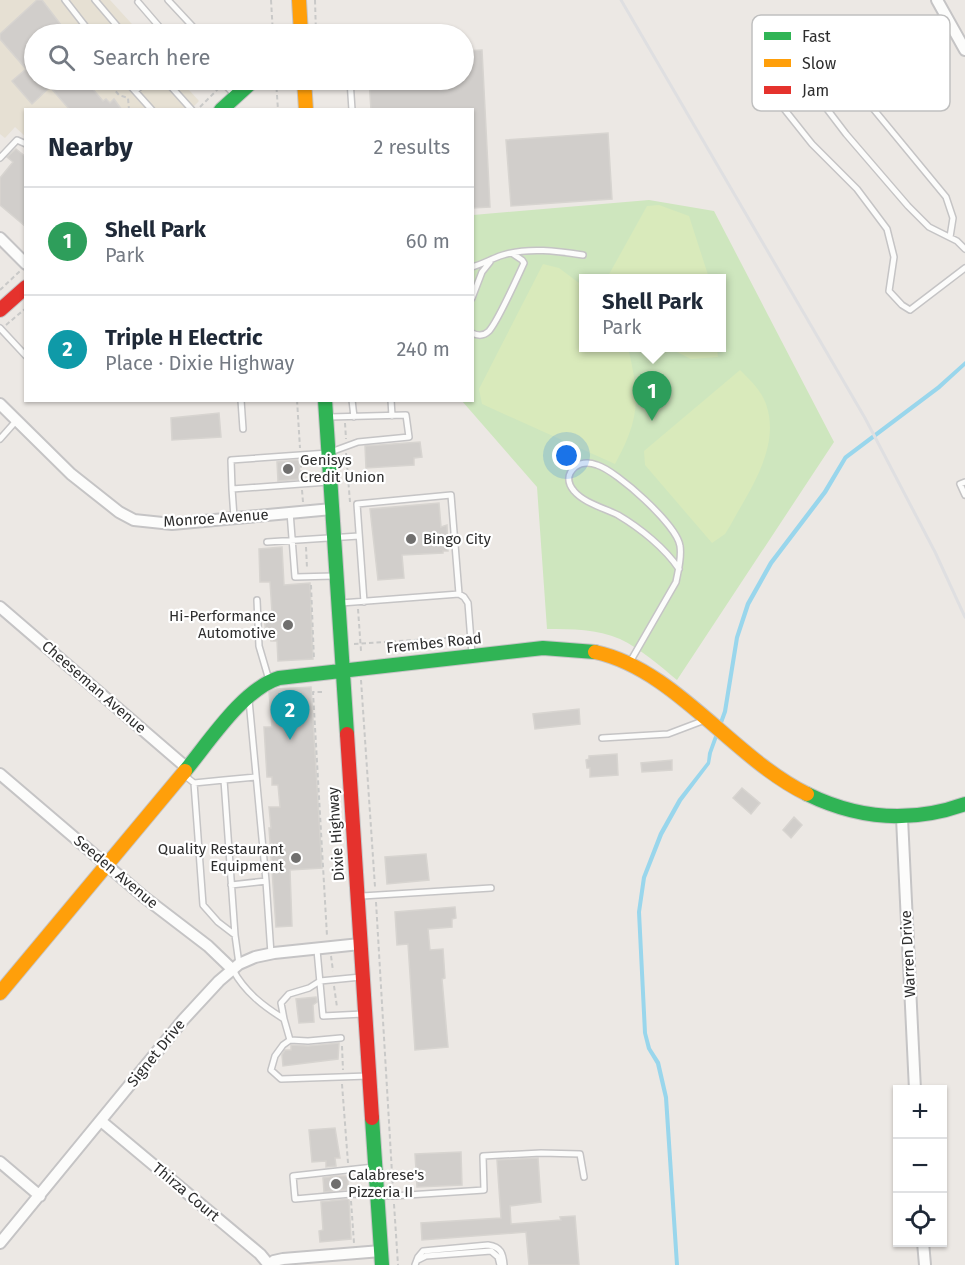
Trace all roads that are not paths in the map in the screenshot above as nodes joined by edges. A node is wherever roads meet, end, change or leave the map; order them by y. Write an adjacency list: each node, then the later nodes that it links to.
1 (65, 0): 9 (lane)
2 (95, 0): 10 (lane)
3 (168, 0): 12 (lane)
4 (299, 0): 13 (street)
5 (937, 0): 7 (street)
6 (138, 2): 11 (lane)
7 (945, 15)
8 (950, 23): 14 (street)
9 (84, 24)
10 (115, 24)
11 (157, 24)
12 (190, 24)
13 (300, 24)
14 (965, 50)
15 (174, 90): 23 (lane)
16 (230, 90): 21 (lane)
17 (243, 90): 21 (street)
18 (305, 90): 25 (street)
19 (351, 90): 26 (lane)
20 (135, 91): 22 (lane)
21 (236, 96): 24 (street)
22 (150, 108)
23 (190, 108)
24 (223, 108)
25 (306, 108)
26 (352, 108)
27 (786, 111): 40 (lane)
28 (828, 111): 32 (lane)
29 (875, 111): 32 (lane)
30 (24, 143): 31 (lane)
31 (0, 158)
32 (950, 237): 34 (lane)
33 (0, 238): 37 (street)
34 (965, 249)
35 (512, 253): 36 (lane); 38 (lane); 45 (lane)
36 (583, 255)
37 (23, 258)
38 (492, 260): 39 (lane); 42 (lane)
39 (474, 266)
40 (965, 268)
41 (24, 289): 43 (street)
42 (474, 293)
43 (0, 310)
44 (1, 329): 46 (lane)
45 (474, 334)
46 (24, 354)
47 (241, 402): 56 (lane)
48 (325, 402): 53 (street, Dixie Highway)
49 (352, 402): 54 (lane)
50 (391, 402): 52 (lane)
51 (0, 404): 55 (street, Monroe Avenue)
52 (392, 416): 54 (lane); 58 (lane)
53 (326, 417): 54 (lane); 58 (street, Dixie Highway)
54 (354, 417)
55 (16, 421): 57 (lane); 65 (street, Monroe Avenue)
56 (243, 429)
57 (0, 439)
58 (328, 453): 59 (street, Dixie Highway); 61 (lane)
59 (330, 482): 61 (lane); 63 (street, Dixie Highway)
60 (965, 482): 62 (lane)
61 (232, 489): 65 (lane)
62 (965, 495)
63 (332, 508): 64 (street, Monroe Avenue); 67 (street, Dixie Highway)
64 (290, 512): 65 (street, Monroe Avenue); 68 (lane)
65 (234, 517)
66 (359, 536): 67 (lane); 72 (lane); 74 (lane)
67 (334, 538): 68 (lane); 71 (street, Dixie Highway)
68 (292, 540): 69 (lane); 71 (lane)
69 (267, 542)
70 (679, 569): 70 (lane); 78 (lane)
71 (336, 576): 75 (street, Dixie Highway)
72 (459, 594): 74 (lane); 77 (lane)
73 (257, 600): 80 (lane)
74 (364, 602): 75 (lane)
75 (338, 603): 79 (street, Dixie Highway)
76 (0, 607): 84 (street, Cheeseman Avenue)
77 (472, 656): 78 (street, Frembes Road); 79 (street, Frembes Road)
78 (629, 663): 82 (street, Frembes Road)
79 (342, 670): 80 (street, Frembes Road); 95 (street, Dixie Highway)
80 (269, 680): 81 (street, Frembes Road)
81 (248, 696): 84 (street, Frembes Road); 86 (lane)
82 (706, 719): 83 (lane); 90 (street, Frembes Road)
83 (602, 738)
84 (185, 771): 88 (lane); 91 (street, Frembes Road)
85 (0, 774): 91 (street, Seeden Avenue)
86 (256, 777): 87 (lane); 92 (lane)
87 (224, 780): 88 (lane); 93 (lane)
88 (194, 783): 96 (lane)
89 (965, 804): 90 (street, Frembes Road)
90 (902, 818): 109 (street, Warren Drive)
91 (107, 865): 100 (street, Seeden Avenue); 103 (street, Frembes Road)
92 (266, 881): 93 (lane); 99 (lane)
93 (231, 885): 96 (lane)
94 (490, 888): 95 (lane)
95 (357, 896): 97 (street, Dixie Highway)
96 (235, 934): 100 (lane)
97 (360, 944): 98 (street, Signet Drive); 101 (street, Dixie Highway)
98 (317, 950): 99 (street, Signet Drive); 102 (lane)
99 (271, 954): 100 (street, Signet Drive)
100 (236, 967): 105 (lane); 110 (street, Signet Drive)
101 (363, 977): 102 (lane); 104 (street, Dixie Highway)
102 (320, 981): 104 (lane); 105 (lane)
103 (0, 993)
104 (365, 1014): 108 (street, Dixie Highway)
105 (284, 1019): 107 (lane)
106 (341, 1038): 107 (lane)
107 (290, 1040): 108 (lane)
108 (369, 1076): 112 (street, Dixie Highway)
109 (915, 1085)
110 (101, 1121): 115 (street, Signet Drive); 120 (street, Thirza Court)
111 (0, 1162): 115 (street)
112 (376, 1167): 114 (street, Dixie Highway); 114 (lane)
113 (584, 1177): 114 (lane)
114 (378, 1195): 118 (street, Dixie Highway)
115 (40, 1196): 116 (street, Signet Drive)
116 (0, 1243)
117 (923, 1247): 122 (street)
118 (381, 1258): 120 (street)
119 (416, 1263): 121 (lane)
120 (269, 1265)
121 (502, 1265)
122 (925, 1265)

